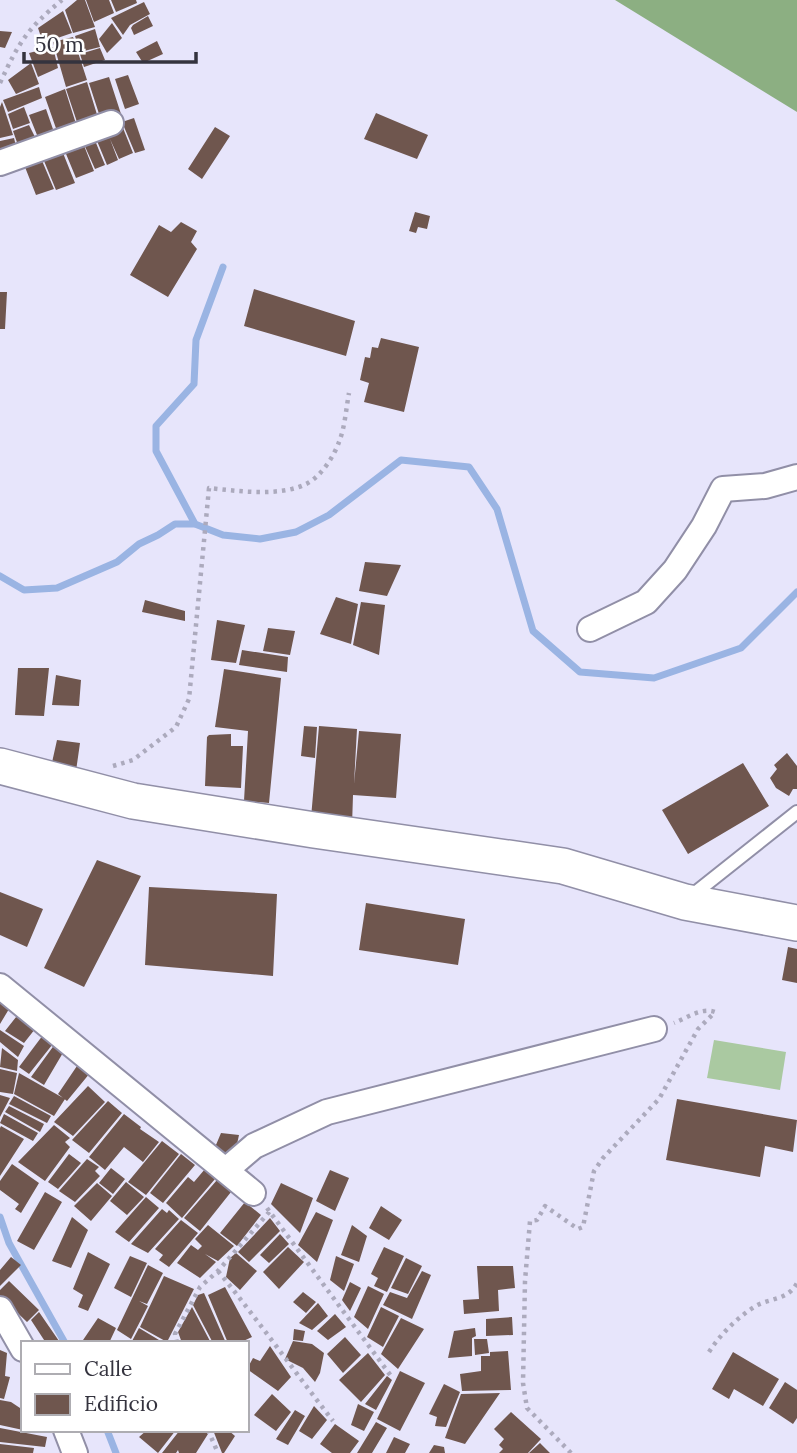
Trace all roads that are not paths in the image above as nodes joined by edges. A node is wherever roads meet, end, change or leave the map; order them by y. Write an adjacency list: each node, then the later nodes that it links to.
1 (111, 123): 2 (street)
2 (0, 163)
3 (797, 477): 4 (street)
4 (590, 629)
5 (0, 766): 7 (street)
6 (797, 812): 7 (lane)
7 (685, 902): 8 (street)
8 (797, 923)
9 (0, 986): 11 (street)
10 (654, 1029): 11 (street)
11 (226, 1170): 12 (street)
12 (261, 1202)
13 (0, 1309): 14 (street)
14 (21, 1346)
15 (67, 1432): 16 (street)
16 (75, 1453)

